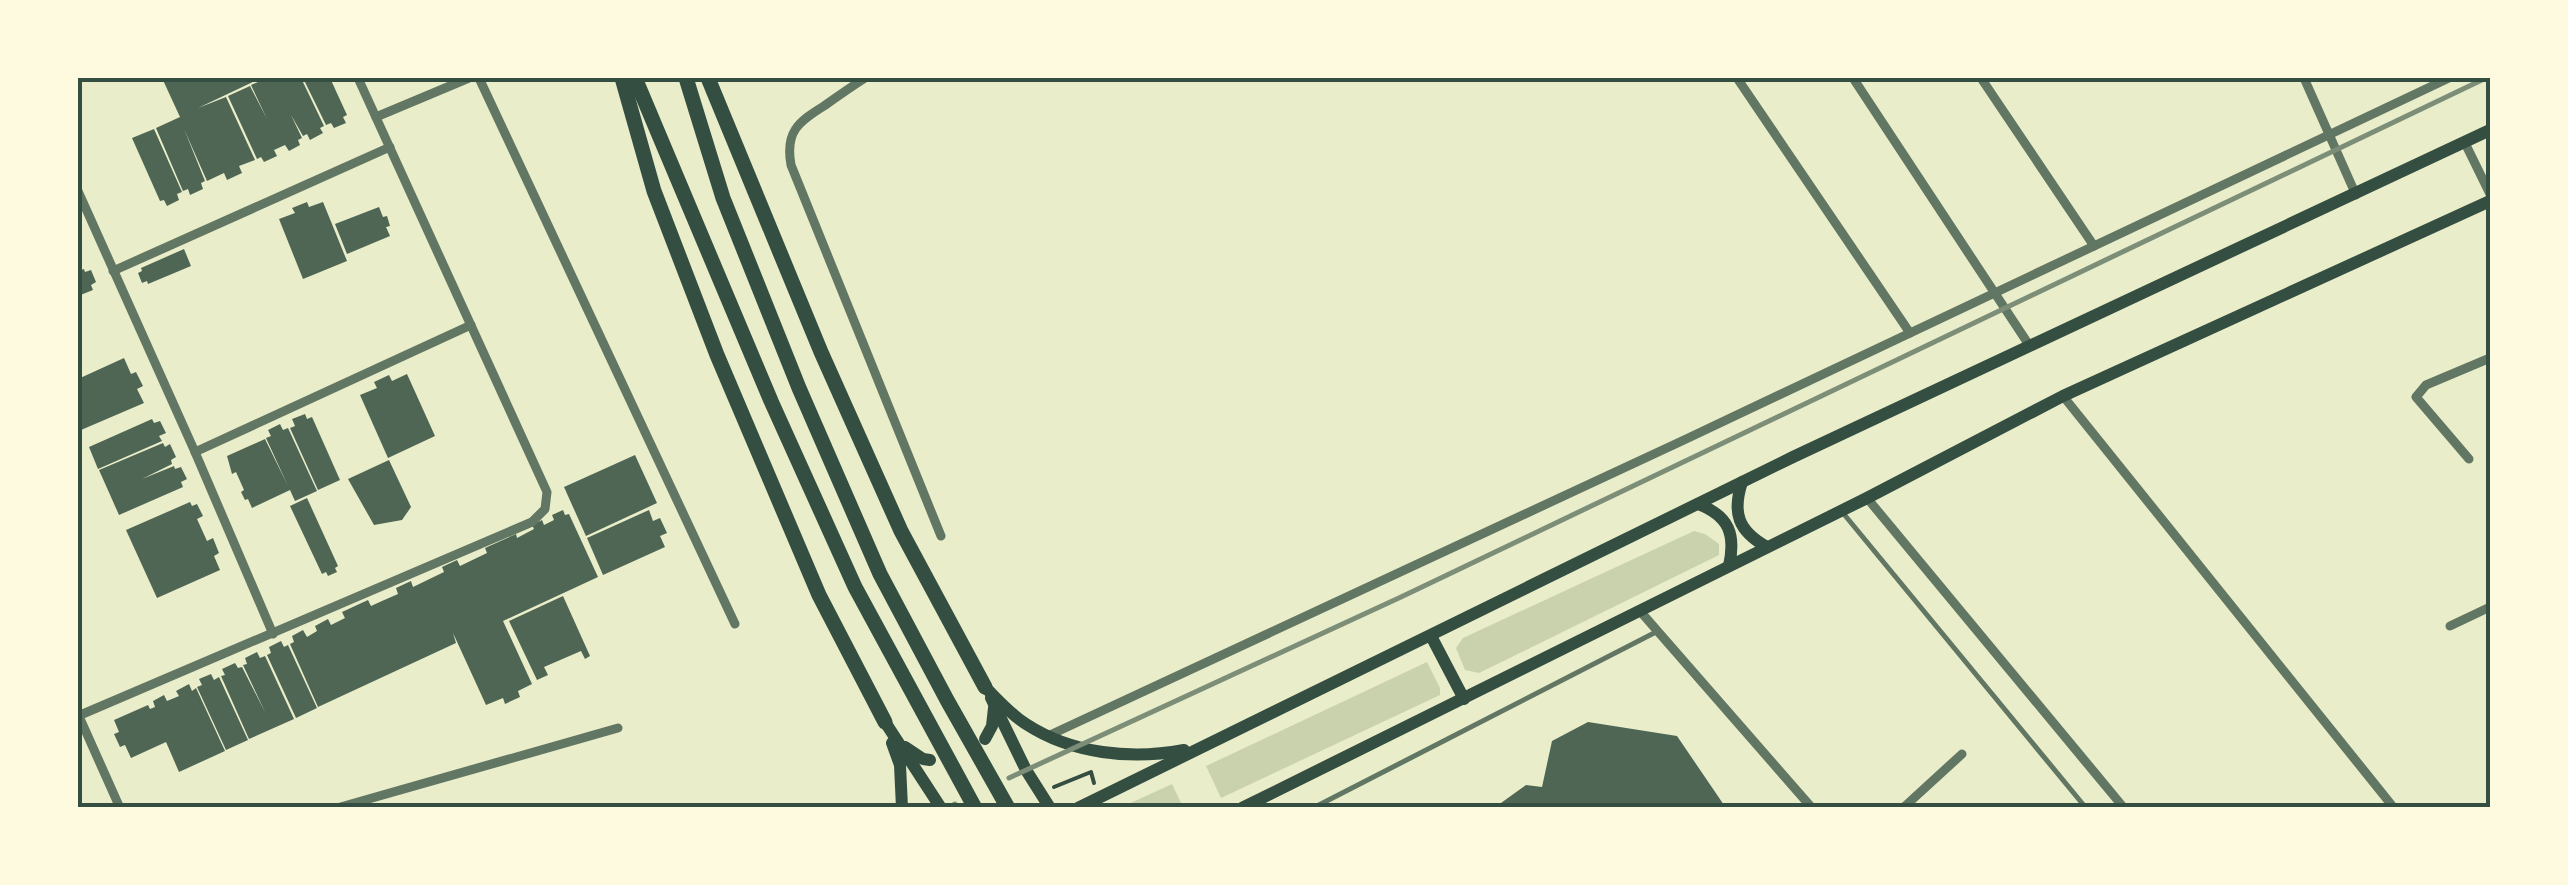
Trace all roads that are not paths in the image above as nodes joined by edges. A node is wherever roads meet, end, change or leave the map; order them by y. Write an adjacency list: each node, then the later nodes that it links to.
1 (358, 78): 14 (street)
2 (469, 78): 14 (street)
3 (480, 78): 41 (street)
4 (622, 78): 50 (highway)
5 (635, 78): 63 (highway)
6 (686, 78): 64 (highway)
7 (708, 78): 46 (highway)
8 (865, 78): 36 (street)
9 (1737, 78): 26 (street)
10 (1852, 78): 24 (street)
11 (1981, 78): 22 (street)
12 (2304, 78): 16 (street)
13 (2449, 78): 16 (street)
14 (376, 116): 18 (street)
15 (2490, 130): 17 (main road)
16 (2328, 135): 20 (street); 22 (street)
17 (2465, 143): 20 (main road); 21 (street)
18 (390, 147): 23 (street); 25 (street)
19 (78, 191): 23 (street)
20 (2356, 195): 27 (main road)
21 (2490, 198): 29 (main road)
22 (2094, 246): 24 (street)
23 (113, 271): 30 (street)
24 (1996, 292): 26 (street); 27 (street)
25 (471, 325): 30 (street); 44 (street)
26 (1910, 333): 52 (street)
27 (2029, 346): 32 (main road)
28 (2490, 358): 31 (street)
29 (2063, 396): 33 (main road); 73 (street)
30 (195, 452): 44 (street)
31 (2469, 458)
32 (1742, 482): 34 (main road); 37 (main road)
33 (1867, 498): 35 (main road); 72 (street)
34 (1698, 504): 38 (main road); 45 (main road)
35 (1841, 511): 37 (main road); 71 (lane)
36 (941, 536)
37 (1767, 547): 38 (main road)
38 (1729, 566): 40 (main road)
39 (2490, 607): 42 (street)
40 (1640, 611): 43 (street); 47 (main road)
41 (735, 624)
42 (2450, 626)
43 (1656, 632): 68 (lane); 69 (street)
44 (272, 634): 49 (street)
45 (1432, 636): 47 (main road); 55 (main road)
46 (986, 687): 48 (main road); 52 (main road)
47 (1464, 698): 58 (main road)
48 (995, 706): 53 (main road); 65 (main road)
49 (78, 715): 59 (street)
50 (885, 722): 54 (main road); 61 (main road)
51 (618, 728): 60 (street)
52 (1050, 735): 55 (main road)
53 (986, 739)
54 (898, 743): 57 (main road); 62 (main road)
55 (1201, 747): 66 (main road)
56 (1962, 754): 70 (street)
57 (930, 760)
58 (1258, 803): 67 (main road)
59 (120, 808)
60 (336, 808)
61 (902, 808)
62 (941, 808)
63 (975, 808)
64 (1008, 808)
65 (1050, 808)
66 (1078, 808)
67 (1242, 808)
68 (1313, 808)
69 (1812, 808)
70 (1903, 808)
71 (2086, 808)
72 (2124, 808)
73 (2394, 808)

